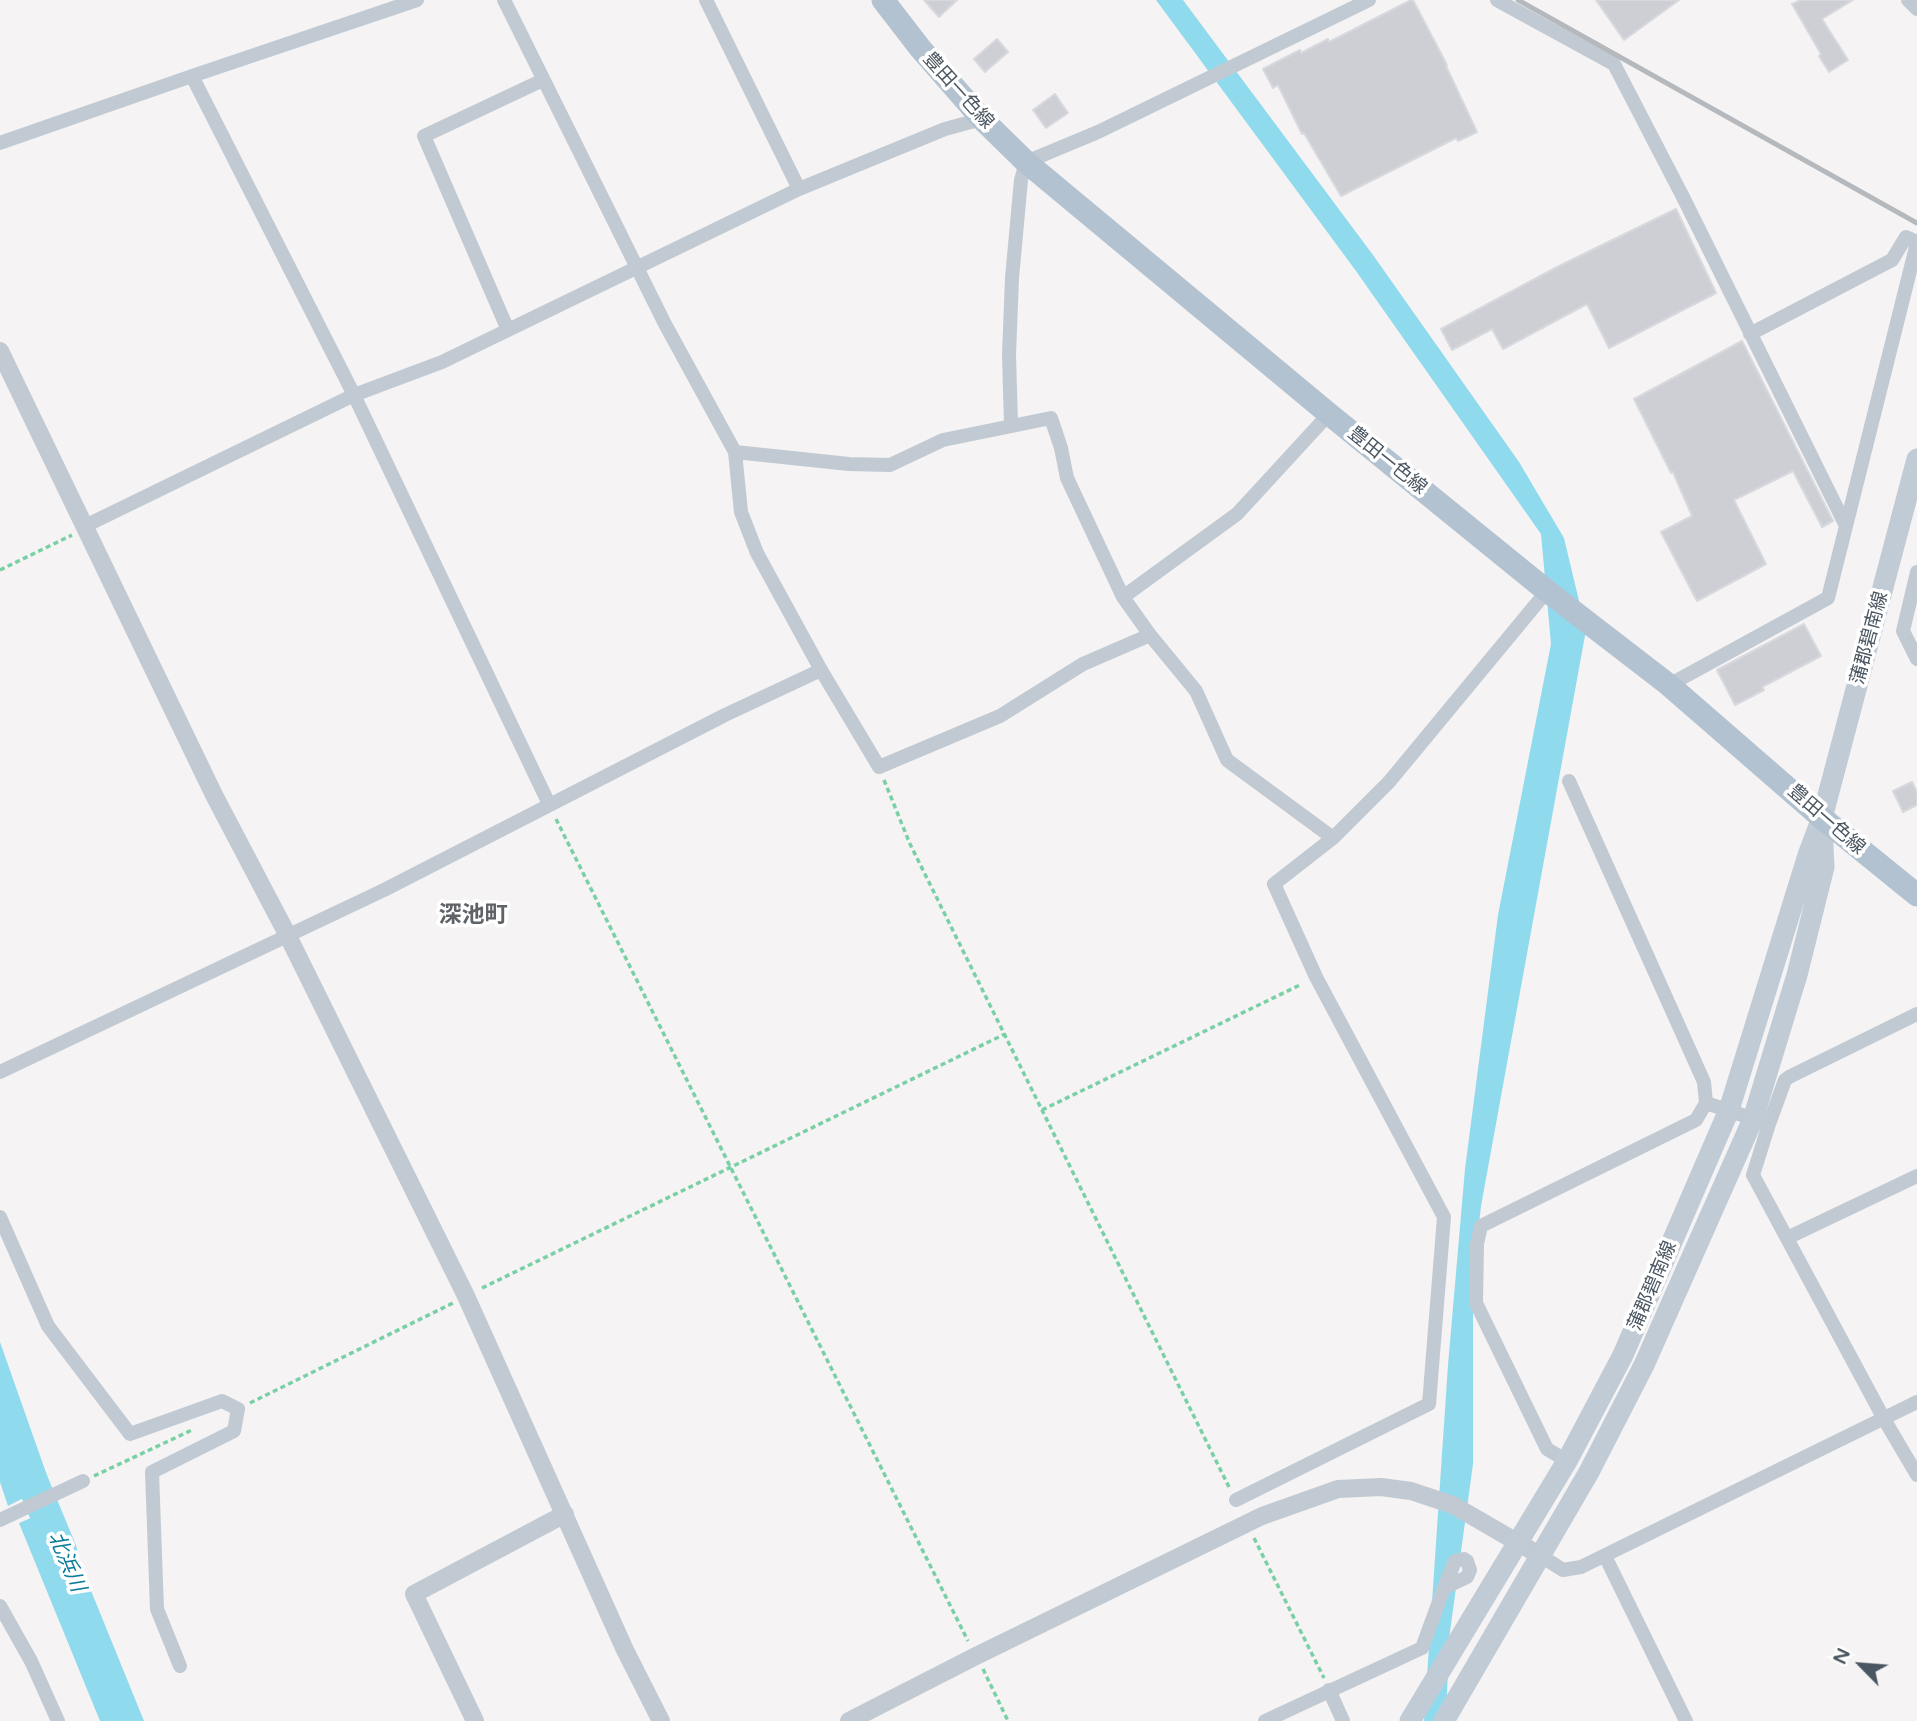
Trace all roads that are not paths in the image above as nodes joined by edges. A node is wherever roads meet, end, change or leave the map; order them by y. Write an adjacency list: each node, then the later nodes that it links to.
1 (417, 0): 9 (street)
2 (504, 0): 10 (street)
3 (706, 0): 14 (street)
4 (883, 0): 11 (main road, 豊田一色線)
5 (1368, 0): 13 (street)
6 (1497, 0): 19 (street)
7 (1908, 0): 8 (street)
8 (1917, 9)
9 (191, 75): 12 (street); 21 (street)
10 (543, 80): 16 (street); 18 (street)
11 (982, 119): 13 (main road, 豊田一色線); 14 (street)
12 (0, 143)
13 (1026, 162): 22 (main road, 豊田一色線); 23 (street)
14 (799, 189): 16 (street)
15 (1917, 243): 17 (street); 19 (street)
16 (637, 269): 18 (street); 24 (street)
17 (1911, 288): 26 (street)
18 (508, 330): 21 (street)
19 (1750, 334): 26 (street)
20 (0, 351): 27 (street)
21 (354, 395): 27 (street); 36 (street)
22 (1329, 414): 29 (main road, 豊田一色線); 30 (street)
23 (1011, 425): 24 (street); 30 (street)
24 (735, 452): 33 (street)
25 (1917, 459): 37 (main road, 蒲郡碧南線)
26 (1845, 524): 34 (street)
27 (85, 526): 40 (street)
28 (1917, 572): 32 (street)
29 (1547, 591): 34 (main road, 豊田一色線); 38 (street)
30 (1124, 597): 31 (street)
31 (1150, 635): 33 (street); 38 (street)
32 (1917, 659)
33 (821, 670): 36 (street)
34 (1669, 685): 37 (main road, 豊田一色線)
35 (1569, 781): 43 (street)
36 (549, 804): 40 (street)
37 (1822, 818): 39 (main road, 豊田一色線); 44 (main road, 蒲郡碧南線); 45 (main road, 蒲郡碧南線)
38 (1333, 838): 54 (street)
39 (1917, 895)
40 (287, 934): 42 (street); 55 (street)
41 (1917, 1014): 45 (street)
42 (0, 1072)
43 (1706, 1103): 44 (street); 51 (street)
44 (1729, 1110): 45 (street); 51 (main road, 蒲郡碧南線)
45 (1761, 1121): 48 (street); 58 (main road, 蒲郡碧南線)
46 (1917, 1176): 48 (street)
47 (0, 1217): 62 (street)
48 (1787, 1238): 50 (street)
49 (1917, 1402): 50 (street)
50 (1884, 1419): 52 (street); 59 (street)
51 (1567, 1461): 57 (main road, 蒲郡碧南線)
52 (1917, 1475)
53 (83, 1481): 56 (street)
54 (1236, 1500)
55 (565, 1514): 65 (street); 66 (street)
56 (0, 1520)
57 (1518, 1543): 58 (street); 67 (street); 70 (main road, 蒲郡碧南線)
58 (1541, 1556): 59 (street); 71 (main road, 蒲郡碧南線)
59 (1605, 1556): 72 (street)
60 (1444, 1588): 63 (street)
61 (0, 1606): 64 (street)
62 (180, 1666)
63 (1329, 1690): 68 (street); 69 (street)
64 (58, 1721)
65 (475, 1721)
66 (661, 1721)
67 (849, 1721)
68 (1265, 1721)
69 (1343, 1721)
70 (1410, 1721)
71 (1444, 1721)
72 (1686, 1721)

